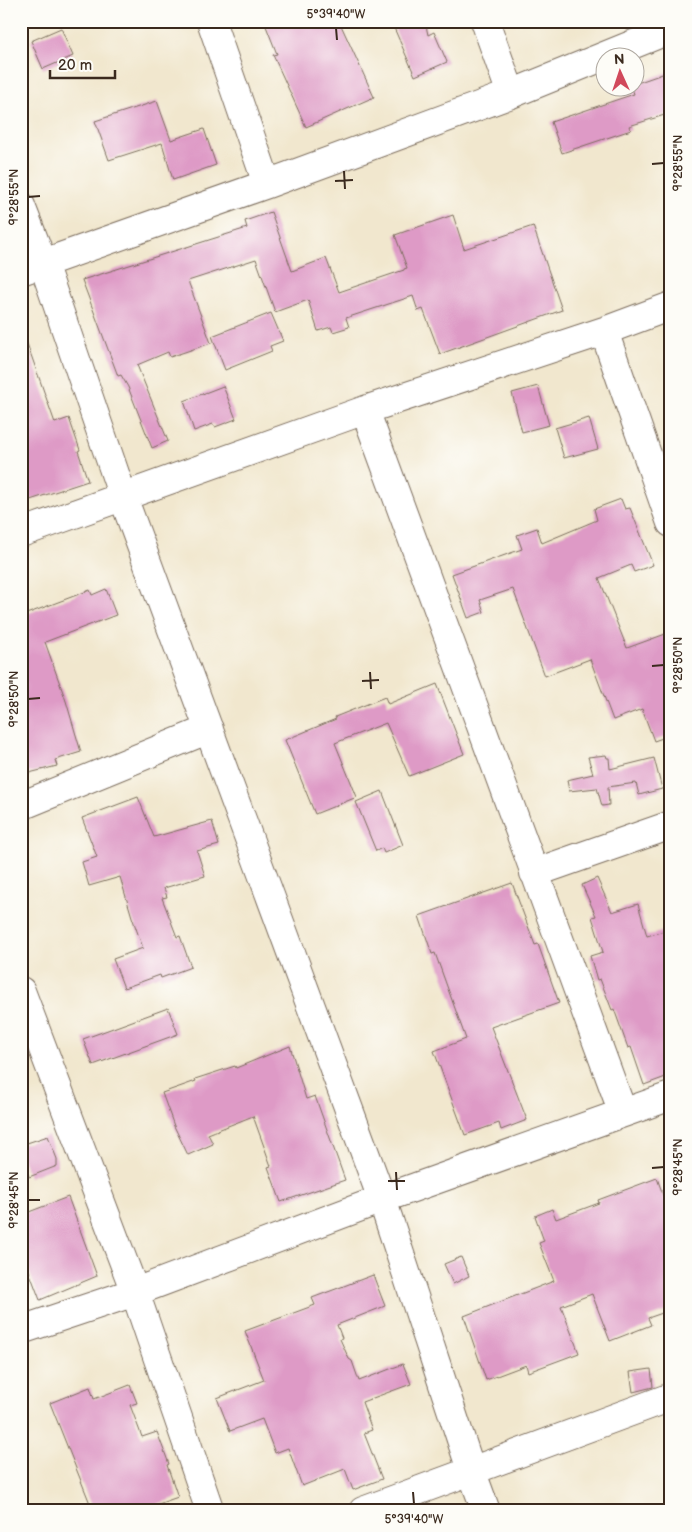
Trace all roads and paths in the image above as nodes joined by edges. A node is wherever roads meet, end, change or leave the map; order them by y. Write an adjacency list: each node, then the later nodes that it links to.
1 (211, 21): 5 (street)
2 (485, 21): 4 (street)
3 (671, 29): 4 (street)
4 (511, 94): 5 (street)
5 (267, 184): 7 (street)
6 (21, 206): 7 (street)
7 (32, 267): 11 (street)
8 (671, 306): 9 (street)
9 (604, 332): 10 (street); 12 (street)
10 (365, 410): 11 (street); 17 (street)
11 (123, 496): 13 (street); 14 (street)
12 (671, 523)
13 (21, 533)
14 (209, 729): 15 (street); 21 (street)
15 (21, 806)
16 (671, 825): 17 (street)
17 (534, 873): 20 (street)
18 (21, 991): 22 (street)
19 (671, 1096): 20 (street)
20 (623, 1113): 21 (street)
21 (382, 1199): 22 (street); 25 (street)
22 (135, 1292): 23 (street); 26 (street)
23 (21, 1330)
24 (671, 1397): 25 (street)
25 (471, 1470): 27 (street); 28 (street)
26 (210, 1511)
27 (363, 1511)
28 (486, 1511)

